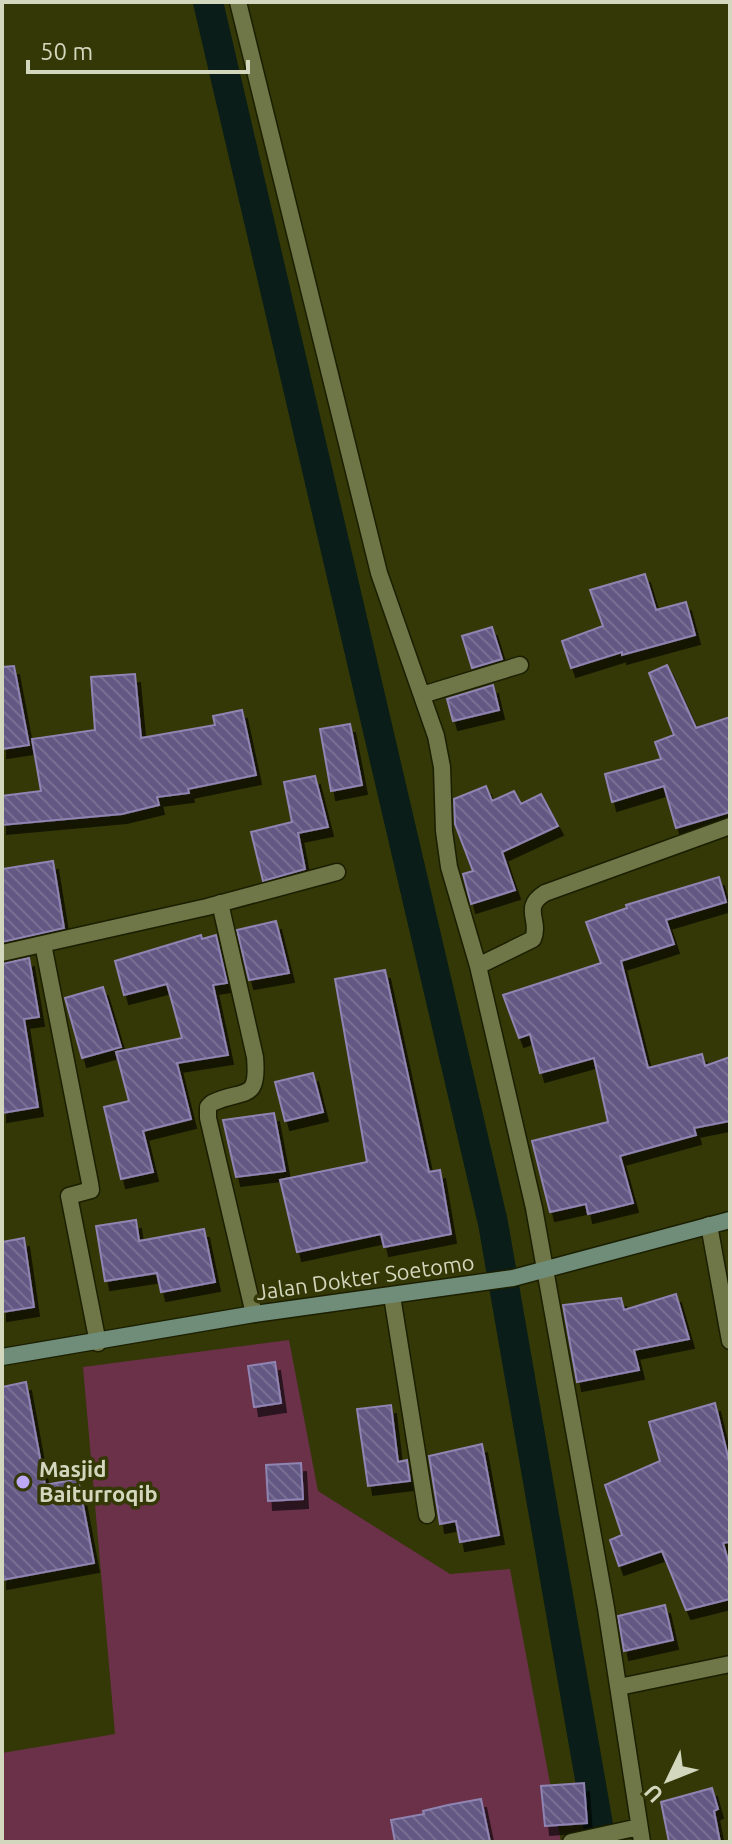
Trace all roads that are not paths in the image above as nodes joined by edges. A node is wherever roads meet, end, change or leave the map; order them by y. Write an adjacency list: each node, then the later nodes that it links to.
1 (238, 2): 3 (street)
2 (520, 665): 3 (street)
3 (422, 695): 9 (street)
4 (730, 826): 9 (street)
5 (337, 872): 6 (street)
6 (220, 903): 7 (street); 14 (street)
7 (43, 944): 8 (street); 16 (street)
8 (2, 953)
9 (478, 966): 12 (street)
10 (730, 1220): 11 (street, Jalan Dokter Soetomo)
11 (709, 1225): 12 (street, Jalan Dokter Soetomo); 15 (street)
12 (544, 1272): 13 (street, Jalan Dokter Soetomo); 20 (street)
13 (392, 1296): 14 (street, Jalan Dokter Soetomo); 18 (street)
14 (254, 1314): 16 (street, Jalan Dokter Soetomo)
15 (730, 1341)
16 (98, 1343): 17 (street, Jalan Dokter Soetomo)
17 (2, 1357)
18 (427, 1515)
19 (730, 1664): 20 (street)
20 (619, 1687): 21 (street)
21 (634, 1833): 22 (street)
22 (571, 1842)

